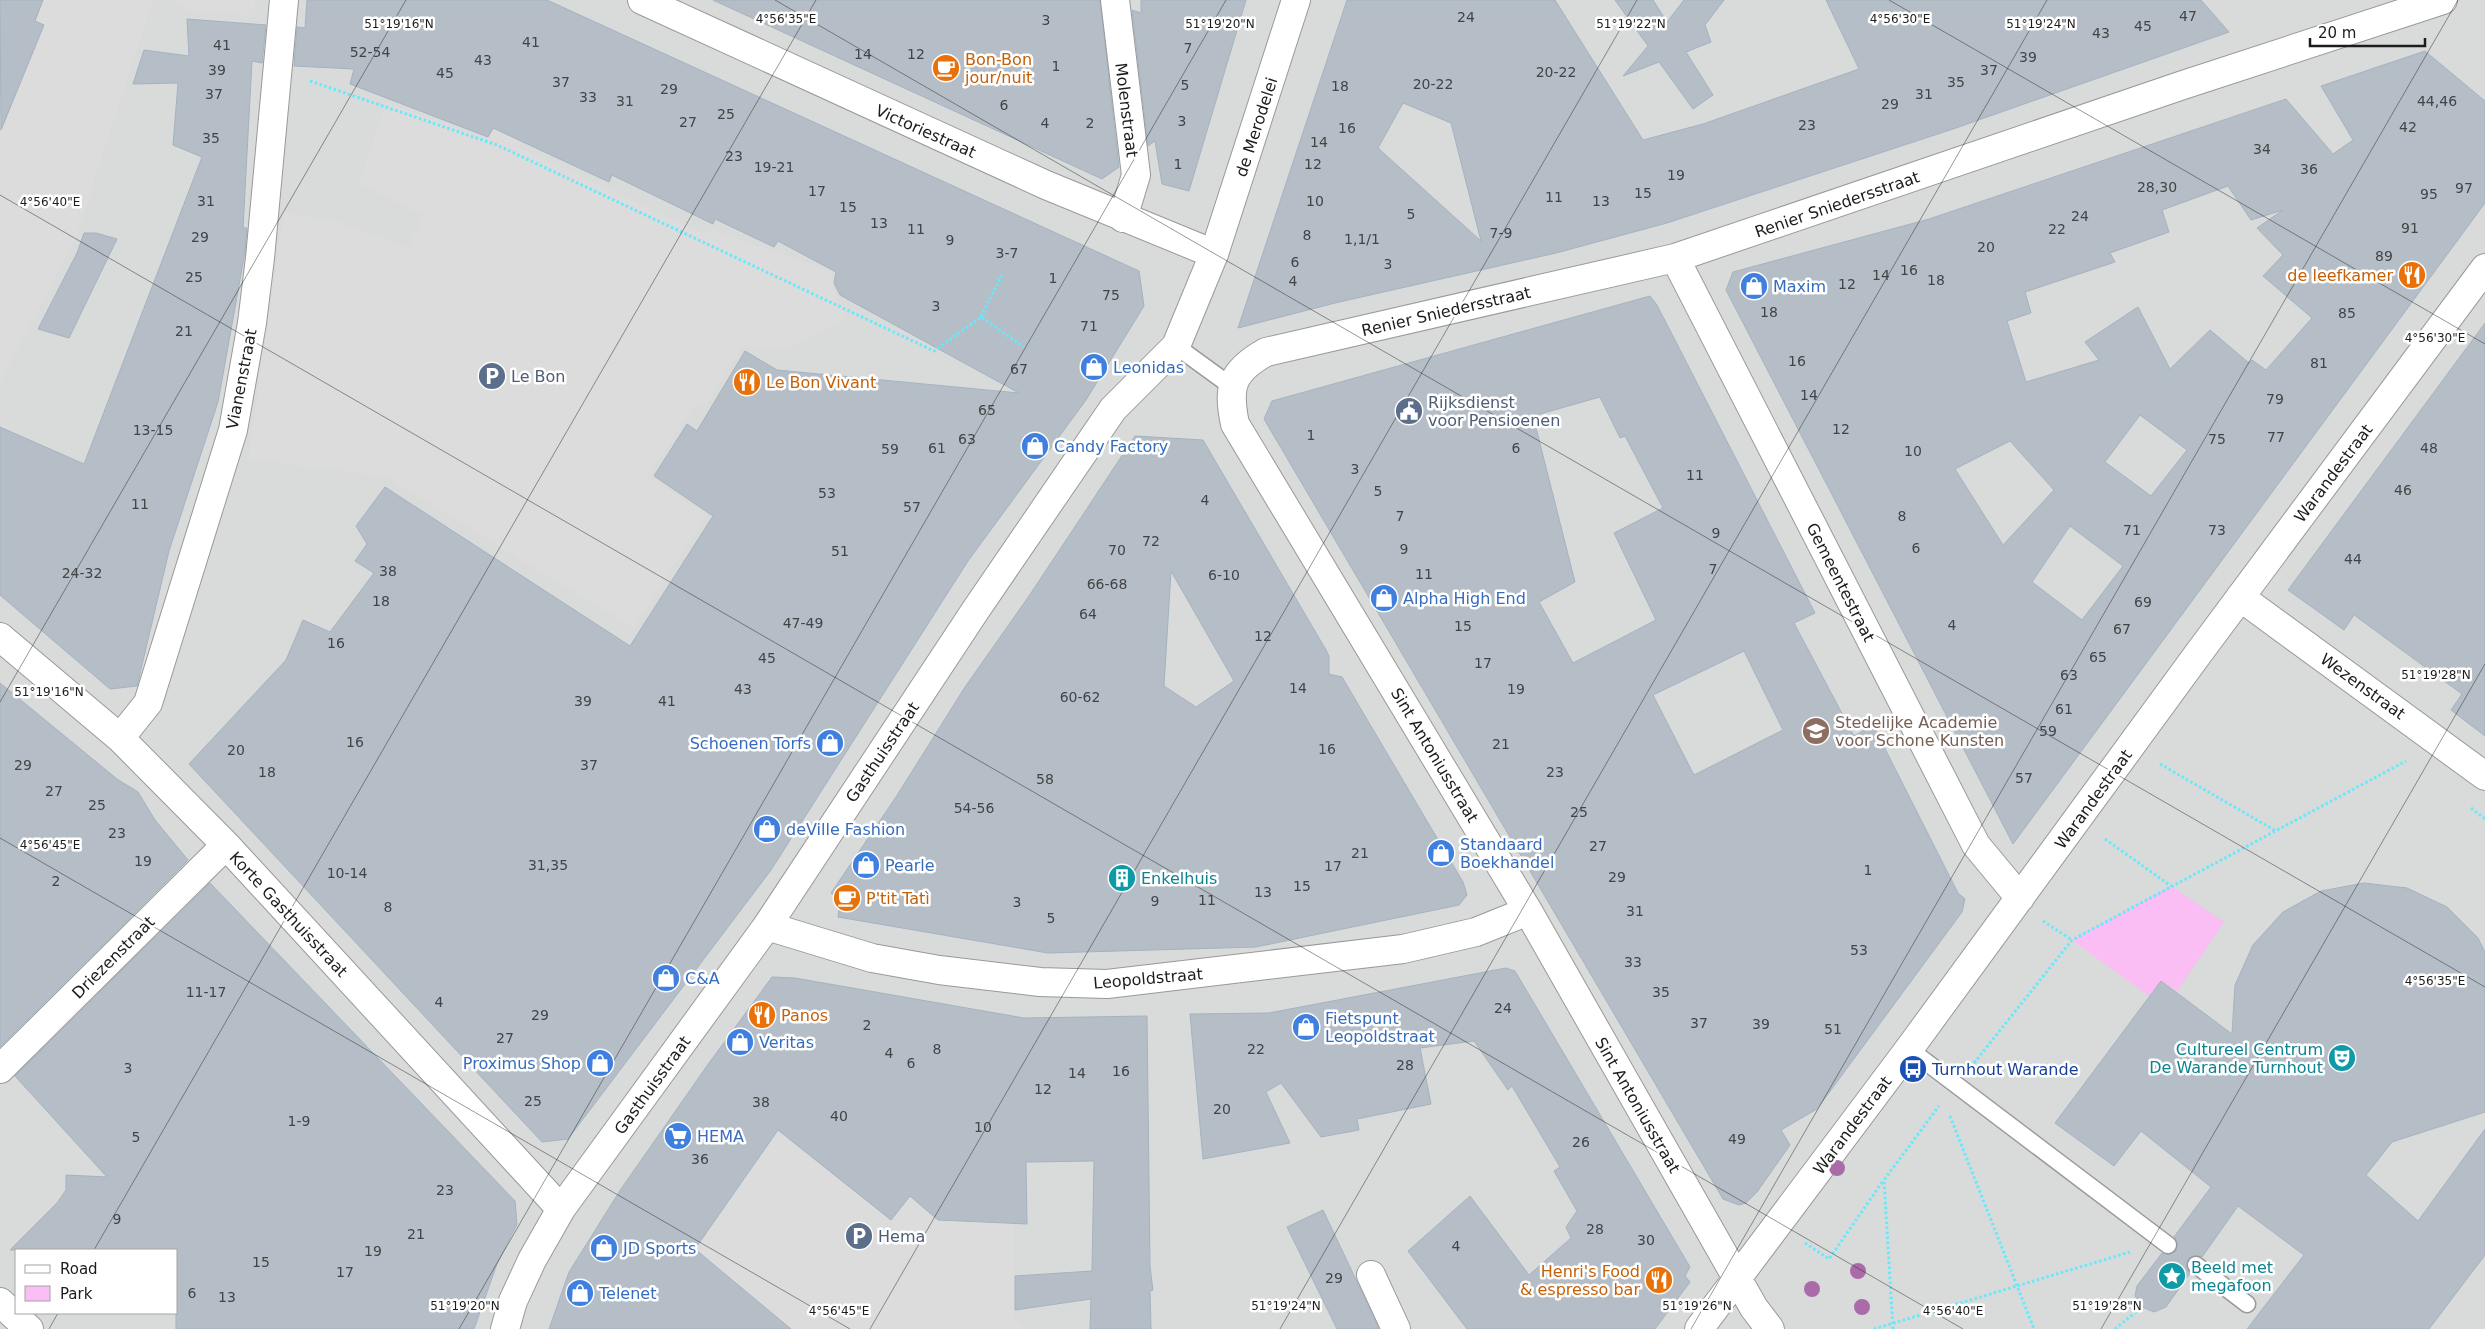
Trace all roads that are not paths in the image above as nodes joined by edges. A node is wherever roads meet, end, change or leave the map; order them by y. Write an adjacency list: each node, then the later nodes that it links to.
1 (284, 0): 14 (street, Vianenstraat)
2 (642, 0): 6 (street, Victoriestraat)
3 (1115, 0): 6 (street, Molenstraat)
4 (1296, 0): 7 (street, de Merodelei)
5 (2443, 0): 8 (street, Renier Sniedersstraat)
6 (1123, 218): 7 (street, Victoriestraat)
7 (1214, 254): 10 (street, Gasthuisstraat)
8 (1676, 258): 11 (street, Renier Sniedersstraat); 17 (street, Gemeentestraat)
9 (2485, 268): 12 (street, Warandestraat)
10 (1176, 346): 11 (lane); 19 (street, Gasthuisstraat)
11 (1231, 386): 18 (street, Sint Antoniusstraat)
12 (2240, 597): 15 (street, Wezenstraat); 17 (street, Warandestraat)
13 (0, 637): 14 (street, Korte Gasthuisstraat)
14 (120, 738): 16 (street, Korte Gasthuisstraat)
15 (2485, 776)
16 (226, 845): 21 (street, Driezenstraat); 22 (street, Korte Gasthuisstraat)
17 (2020, 898): 20 (street, Warandestraat)
18 (1528, 912): 19 (street, Leopoldstraat); 26 (street, Sint Antoniusstraat)
19 (767, 926): 22 (street, Gasthuisstraat)
20 (1909, 1049): 23 (lane); 26 (street, Warandestraat)
21 (0, 1069)
22 (561, 1209): 30 (street, Gasthuisstraat)
23 (2168, 1245)
24 (2196, 1265): 28 (lane)
25 (1371, 1275): 31 (street)
26 (1738, 1279): 32 (street, Warandestraat); 33 (street, Sint Antoniusstraat)
27 (0, 1302): 29 (street)
28 (2247, 1304)
29 (29, 1329)
30 (505, 1329)
31 (1396, 1329)
32 (1699, 1329)
33 (1770, 1329)

